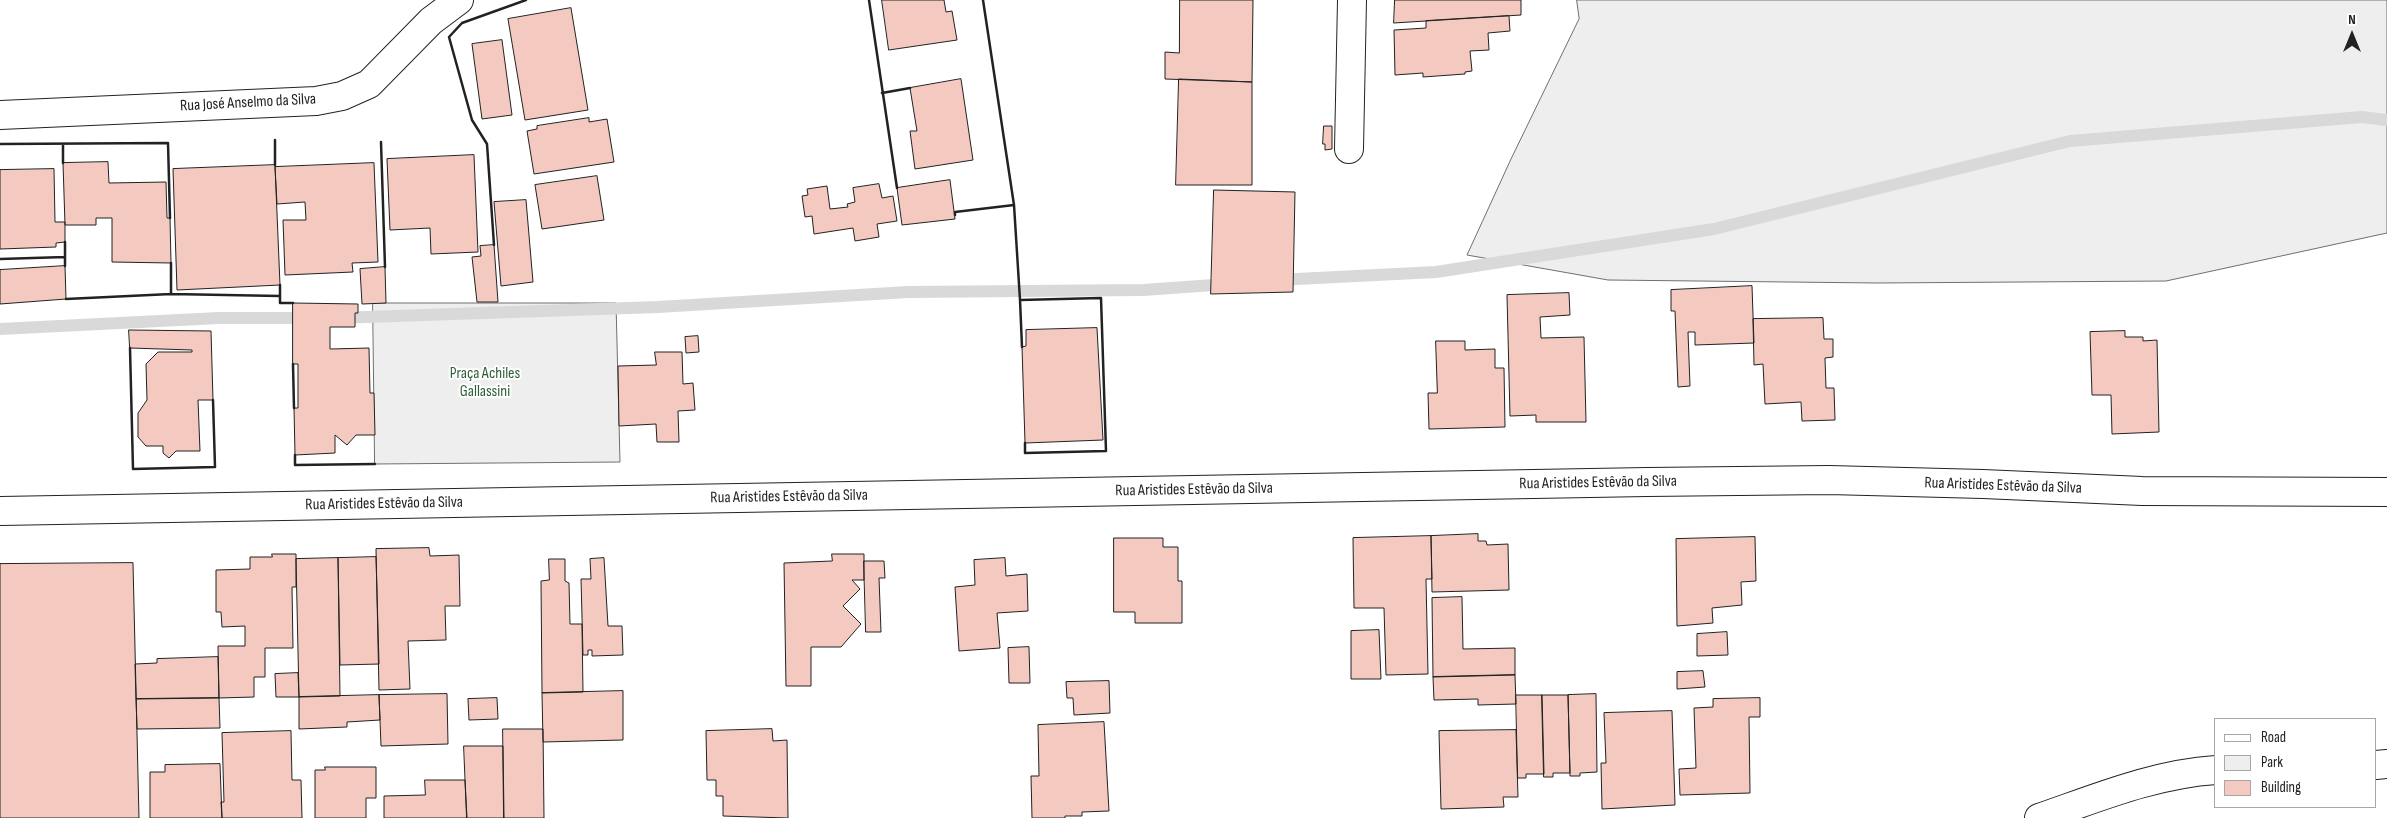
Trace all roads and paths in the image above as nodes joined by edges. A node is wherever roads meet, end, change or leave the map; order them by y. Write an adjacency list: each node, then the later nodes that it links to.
1 (459, 0): 3 (street, Rua José Anselmo da Silva)
2 (1352, 0): 4 (street)
3 (0, 115)
4 (1349, 149)
5 (2387, 492): 6 (street, Rua Aristides Estêvão da Silva)
6 (0, 511)
7 (2214, 770): 8 (street)
8 (2039, 818)

